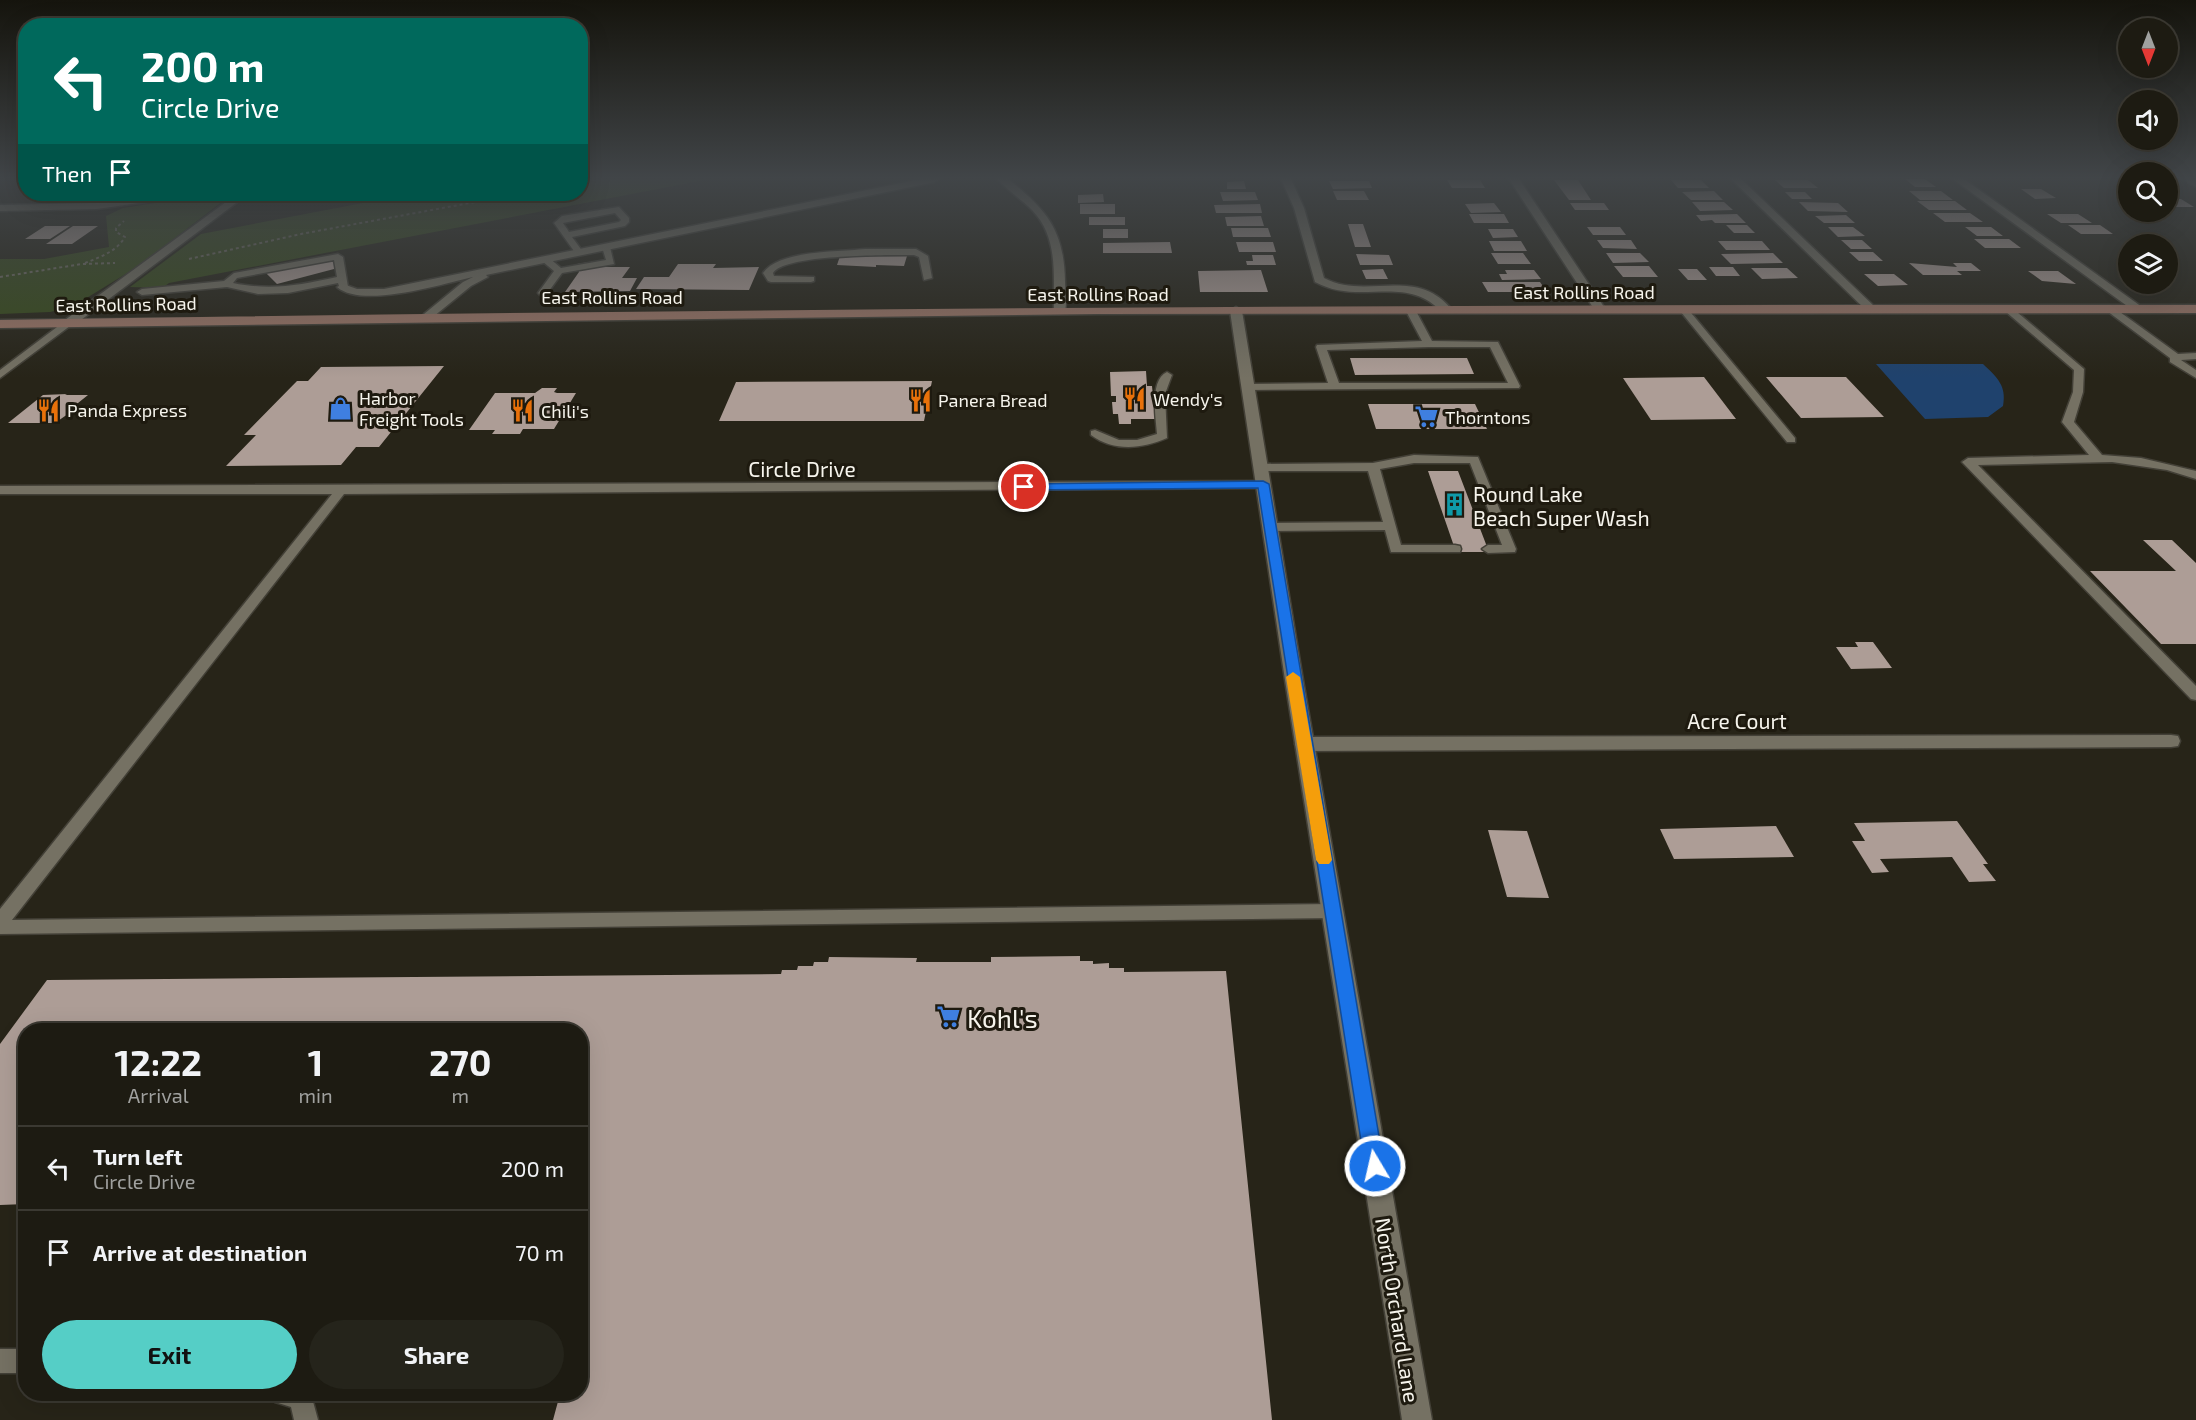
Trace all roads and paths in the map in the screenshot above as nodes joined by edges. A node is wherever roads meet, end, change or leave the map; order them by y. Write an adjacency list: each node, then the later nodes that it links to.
1 (119, 245): 16 (path)
2 (174, 245): 38 (street)
3 (250, 245): 14 (path)
4 (574, 245): 12 (lane)
5 (614, 245): 11 (street)
6 (1057, 245): 34 (street)
7 (1309, 245): 31 (street)
8 (1558, 245): 32 (street)
9 (1805, 245): 26 (street)
10 (2050, 245): 29 (street)
11 (606, 247): 12 (street); 18 (lane)
12 (579, 252): 13 (street)
13 (545, 259): 17 (street); 18 (lane)
14 (184, 260)
15 (117, 263): 16 (path)
16 (82, 264): 19 (path)
17 (500, 269): 22 (street); 37 (street)
18 (559, 271): 25 (lane)
19 (0, 278)
20 (927, 278): 21 (lane)
21 (811, 279)
22 (342, 283): 23 (lane); 23 (lane)
23 (227, 284): 24 (lane)
24 (142, 292)
25 (543, 293)
26 (1871, 309): 27 (main road, East Rollins Road); 33 (main road, East Rollins Road)
27 (2008, 309): 28 (main road, East Rollins Road); 50 (lane)
28 (2110, 309): 29 (main road, East Rollins Road); 42 (lane)
29 (2138, 309): 30 (main road, East Rollins Road)
30 (2196, 309)
31 (1448, 310): 32 (main road, East Rollins Road); 36 (main road, East Rollins Road)
32 (1600, 310): 33 (main road, East Rollins Road)
33 (1683, 310): 49 (lane)
34 (1060, 311): 35 (main road, East Rollins Road); 37 (main road, East Rollins Road)
35 (1236, 311): 36 (main road, East Rollins Road); 47 (street, North Orchard Lane)
36 (1411, 311): 40 (lane)
37 (428, 317): 38 (main road, East Rollins Road)
38 (69, 323): 39 (main road, East Rollins Road); 43 (lane)
39 (0, 324)
40 (1429, 344): 46 (lane); 46 (lane)
41 (2196, 356): 42 (lane)
42 (2176, 357): 45 (lane)
43 (0, 375)
44 (1167, 375): 48 (lane)
45 (2196, 375)
46 (1334, 385): 47 (lane)
47 (1248, 387): 51 (street, North Orchard Lane)
48 (1095, 433)
49 (1791, 440)
50 (2091, 459): 53 (lane); 61 (lane)
51 (1261, 467): 52 (lane); 54 (street, North Orchard Lane)
52 (1373, 467): 58 (lane); 60 (lane)
53 (2196, 475)
54 (1263, 484): 56 (lane, Circle Drive); 57 (street, North Orchard Lane)
55 (0, 490): 56 (lane, Circle Drive)
56 (341, 490): 65 (lane)
57 (1270, 527): 58 (lane); 63 (street, North Orchard Lane)
58 (1392, 532): 59 (lane)
59 (1453, 544)
60 (1486, 544)
61 (2196, 695)
62 (2170, 741): 63 (street, Acre Court)
63 (1304, 744): 64 (street, North Orchard Lane)
64 (1333, 911): 66 (lane); 71 (street, North Orchard Lane)
65 (0, 922)
66 (0, 927)
67 (0, 1361): 68 (lane)
68 (18, 1361)
69 (301, 1401): 70 (lane)
70 (306, 1420)
71 (1417, 1420)

